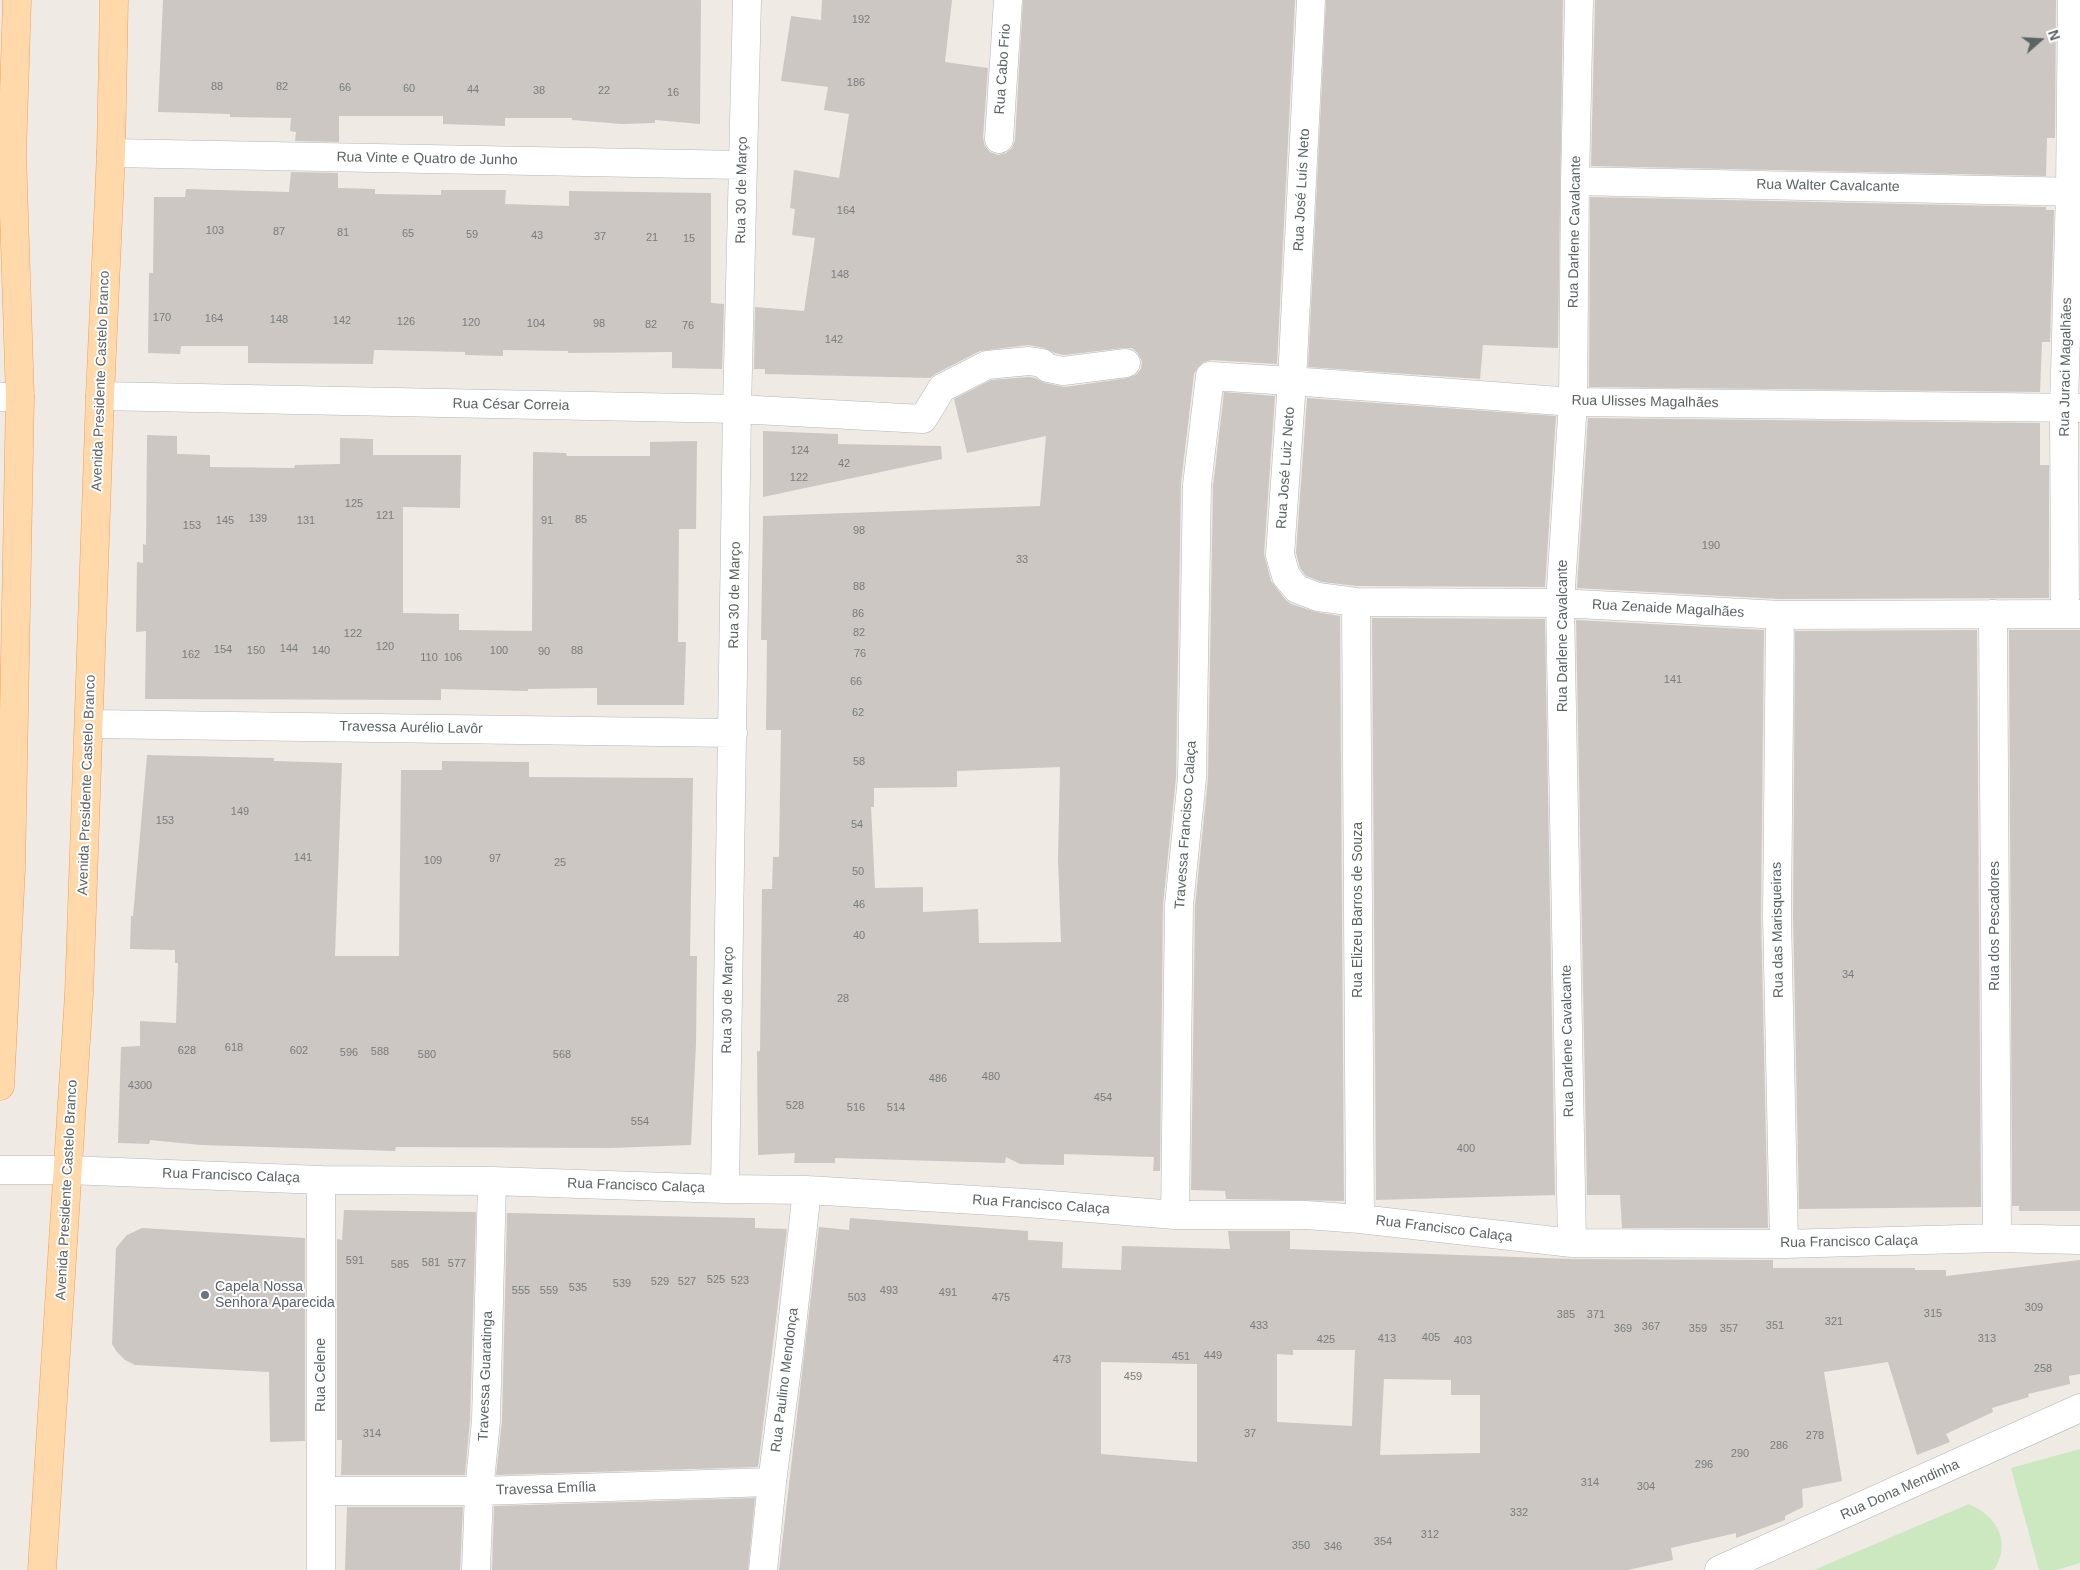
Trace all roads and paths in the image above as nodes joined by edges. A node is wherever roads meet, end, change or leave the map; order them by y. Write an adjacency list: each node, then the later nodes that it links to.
1 (16, 0): 10 (main road)
2 (114, 0): 9 (main road, Avenida Presidente Castelo Branco)
3 (747, 0): 11 (street, Rua 30 de Março)
4 (1008, 0): 8 (street, Rua Cabo Frio)
5 (1311, 0): 16 (street, Rua José Luís Neto)
6 (1579, 0): 12 (street, Rua Darlene Cavalcante)
7 (2072, 0): 13 (street, Rua Juraci Magalhães)
8 (999, 139)
9 (111, 153): 11 (street, Rua Vinte e Quatro de Junho); 17 (main road, Avenida Presidente Castelo Branco)
10 (6, 154): 18 (main road)
11 (742, 165): 21 (street, Rua 30 de Março)
12 (1575, 181): 13 (street, Rua Walter Cavalcante); 19 (street, Rua Darlene Cavalcante)
13 (2075, 192): 20 (street, Rua Juraci Magalhães)
14 (1126, 363): 21 (street, Rua César Correia)
15 (1210, 376): 16 (street, Rua Ulisses Magalhães); 37 (street, Travessa Francisco Calaça)
16 (1292, 380): 19 (street, Rua Ulisses Magalhães); 22 (street, Rua José Luiz Neto)
17 (100, 396): 21 (street, Rua César Correia); 28 (main road, Avenida Presidente Castelo Branco)
18 (10, 397): 30 (main road)
19 (1573, 402): 20 (street, Rua Ulisses Magalhães); 24 (street, Rua Darlene Cavalcante)
20 (2072, 408): 26 (street, Rua Juraci Magalhães)
21 (737, 409): 29 (street, Rua 30 de Março)
22 (1280, 555): 23 (street, Rua Zenaide Magalhães)
23 (1356, 602): 24 (street, Rua Zenaide Magalhães); 38 (street, Rua Elizeu Barros de Souza)
24 (1560, 602): 27 (street, Rua Zenaide Magalhães); 41 (street, Rua Darlene Cavalcante)
25 (1993, 614): 26 (street, Rua Zenaide Magalhães); 27 (street, Rua Zenaide Magalhães); 39 (street, Rua dos Pescadores)
26 (2073, 614)
27 (1780, 615): 42 (street, Rua das Marisqueiras)
28 (90, 724): 29 (street, Travessa Aurélio Lavôr); 32 (main road, Avenida Presidente Castelo Branco)
29 (733, 733): 35 (street, Rua 30 de Março)
30 (0, 1086)
31 (0, 1170): 32 (street, Rua Francisco Calaça)
32 (68, 1170): 33 (street, Rua Francisco Calaça); 47 (main road, Avenida Presidente Castelo Branco)
33 (320, 1180): 34 (street, Rua Francisco Calaça); 46 (street, Rua Celene)
34 (492, 1181): 35 (street, Rua Francisco Calaça); 45 (street, Travessa Guaratinga)
35 (725, 1190): 36 (street, Rua Francisco Calaça)
36 (807, 1190): 37 (street, Rua Francisco Calaça); 44 (street, Rua Paulino Mendonça)
37 (1175, 1215): 38 (street, Rua Francisco Calaça)
38 (1360, 1219): 41 (street, Rua Francisco Calaça)
39 (1997, 1238): 40 (street, Rua Francisco Calaça); 42 (street, Rua Francisco Calaça)
40 (2080, 1240)
41 (1572, 1243): 42 (street, Rua Francisco Calaça)
42 (1784, 1244)
43 (2080, 1408): 51 (street, Rua Dona Mendinha)
44 (772, 1482): 45 (street, Travessa Emília); 50 (street, Rua Paulino Mendonça)
45 (479, 1490): 46 (street, Travessa Emília); 49 (street, Travessa Guaratinga)
46 (321, 1491): 48 (street, Rua Celene)
47 (42, 1570)
48 (321, 1570)
49 (476, 1570)
50 (763, 1570)
51 (1719, 1570)

